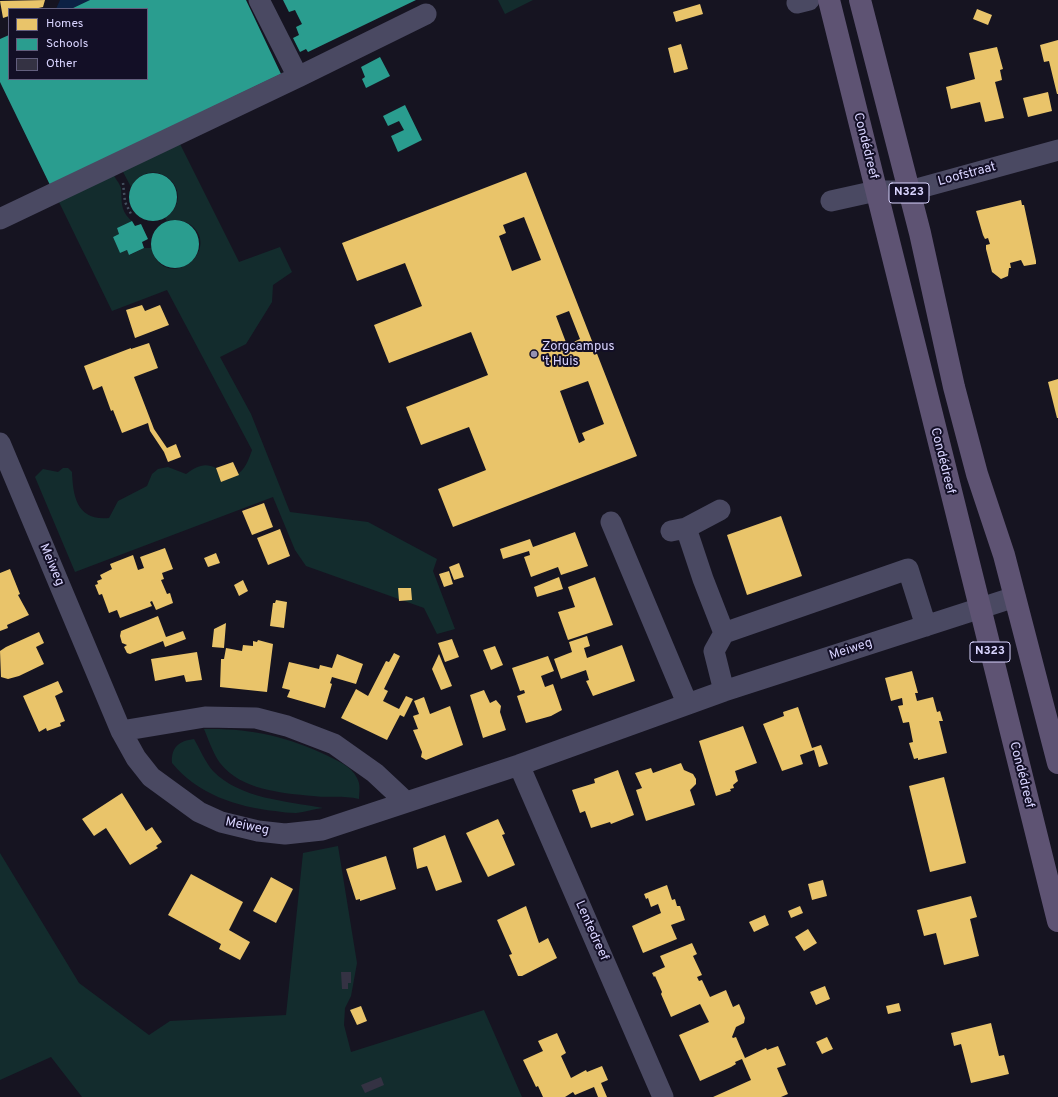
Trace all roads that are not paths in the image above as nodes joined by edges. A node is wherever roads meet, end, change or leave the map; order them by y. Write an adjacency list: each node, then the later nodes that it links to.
1 (259, 0): 5 (street)
2 (829, 0): 7 (main road, Condédreef / N323)
3 (860, 0): 8 (main road, N323)
4 (426, 14): 5 (street)
5 (298, 77): 10 (street)
6 (1058, 150): 8 (street, Loofstraat)
7 (876, 191): 8 (street, Loofstraat); 9 (street, Loofstraat); 15 (main road, Condédreef / N323)
8 (909, 191): 14 (main road, N323)
9 (831, 201)
10 (0, 219)
11 (0, 443): 20 (street, Meiweg)
12 (720, 510): 17 (street)
13 (611, 522): 19 (street)
14 (1015, 597): 15 (street, Meiweg); 21 (main road, N323)
15 (979, 609): 16 (street, Meiweg); 24 (main road, Condédreef / N323)
16 (926, 626): 17 (street); 18 (street, Meiweg)
17 (724, 633): 18 (street)
18 (724, 691): 19 (street, Meiweg)
19 (687, 704): 22 (street, Meiweg)
20 (121, 731): 23 (street); 23 (street, Meiweg)
21 (1058, 763)
22 (519, 765): 23 (street, Meiweg); 25 (street, Lentedreef)
23 (406, 802)
24 (1058, 921)
25 (663, 1097)

